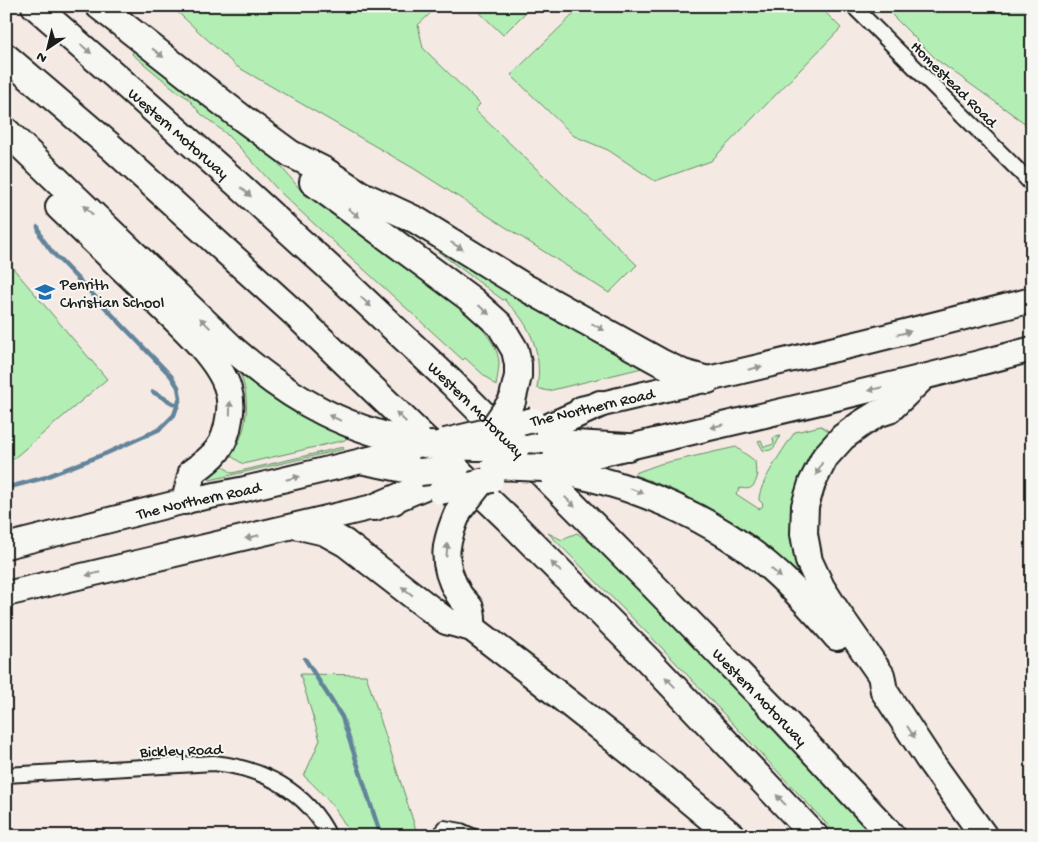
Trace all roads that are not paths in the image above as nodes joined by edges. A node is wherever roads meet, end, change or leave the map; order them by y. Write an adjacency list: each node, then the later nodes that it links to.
1 (35, 6): 36 (highway, Western Motorway, one-way to 36)
2 (99, 6): 6 (highway, one-way to 6)
3 (853, 6): 8 (street, Homestead Road)
4 (6, 56): 35 (highway, one-way to 4)
5 (6, 131): 15 (highway, one-way to 5)
6 (291, 154): 12 (highway, one-way to 12); 14 (highway, one-way to 14, bridge)
7 (6, 156): 23 (highway, one-way to 7)
8 (1032, 185)
9 (1032, 300): 12 (highway, The Northern Road, one-way to 9)
10 (1032, 350): 11 (highway)
11 (922, 378): 18 (highway, one-way to 18); 29 (highway, one-way to 29)
12 (708, 380): 13 (highway, The Northern Road)
13 (600, 404): 17 (highway)
14 (484, 439): 15 (highway, bridge); 16 (highway, bridge); 17 (highway, The Northern Road, bridge); 20 (highway)
15 (428, 446): 19 (highway, The Northern Road)
16 (517, 446): 17 (highway); 21 (highway)
17 (559, 446): 18 (highway); 21 (highway, bridge); 29 (highway, one-way to 29)
18 (628, 446)
19 (365, 461): 22 (highway); 23 (highway, The Northern Road, one-way to 19)
20 (456, 468): 21 (highway); 22 (highway, bridge)
21 (488, 474): 22 (highway, bridge); 28 (highway, one-way to 21, bridge)
22 (430, 482): 24 (highway)
23 (186, 502): 26 (highway, The Northern Road)
24 (375, 507): 25 (highway)
25 (299, 526): 27 (highway, one-way to 27); 28 (highway, one-way to 25)
26 (6, 546)
27 (6, 594)
28 (472, 628): 34 (highway)
29 (884, 691): 37 (highway, one-way to 37)
30 (6, 775): 32 (street, Bickley Road)
31 (444, 828): 33 (street)
32 (329, 836)
33 (472, 836)
34 (732, 836)
35 (815, 836)
36 (892, 836)
37 (984, 836)

